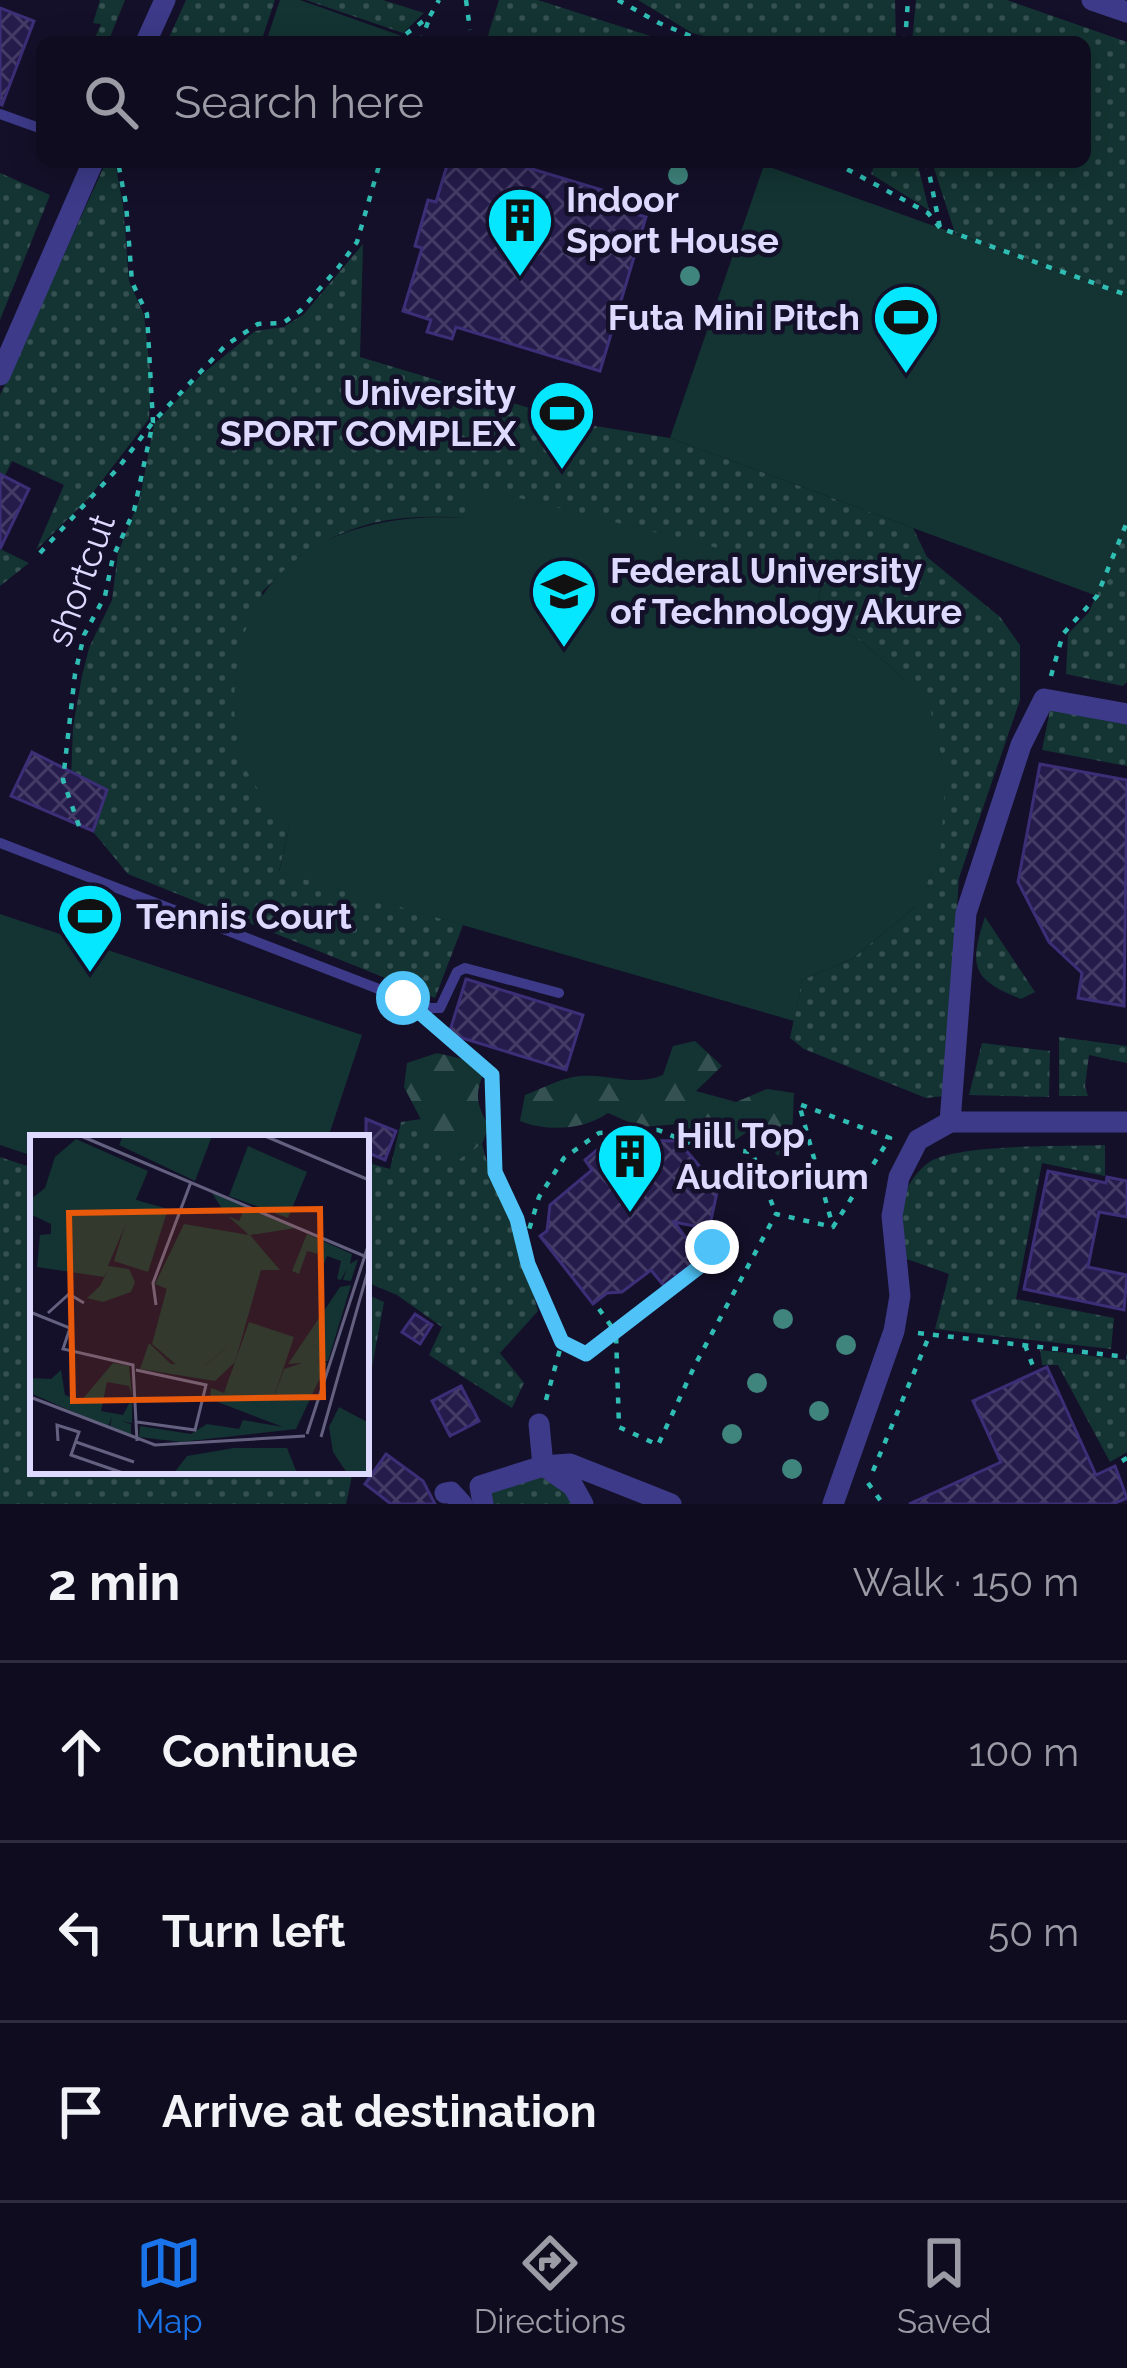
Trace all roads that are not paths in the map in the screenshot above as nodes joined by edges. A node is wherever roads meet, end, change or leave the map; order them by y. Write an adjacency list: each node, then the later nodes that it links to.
1 (165, 0): 4 (street)
2 (1092, 0): 3 (street)
3 (1127, 12)
4 (149, 36)
5 (0, 114): 6 (lane)
6 (36, 127)
7 (91, 168): 8 (street)
8 (0, 375)
9 (1127, 714): 12 (street)
10 (0, 843): 11 (lane)
11 (559, 993)
12 (950, 1122): 13 (street); 19 (street)
13 (1127, 1122)
14 (538, 1424): 15 (street)
15 (543, 1466): 16 (street); 17 (street); 18 (street)
16 (484, 1504)
17 (583, 1504)
18 (671, 1504)
19 (833, 1504)

